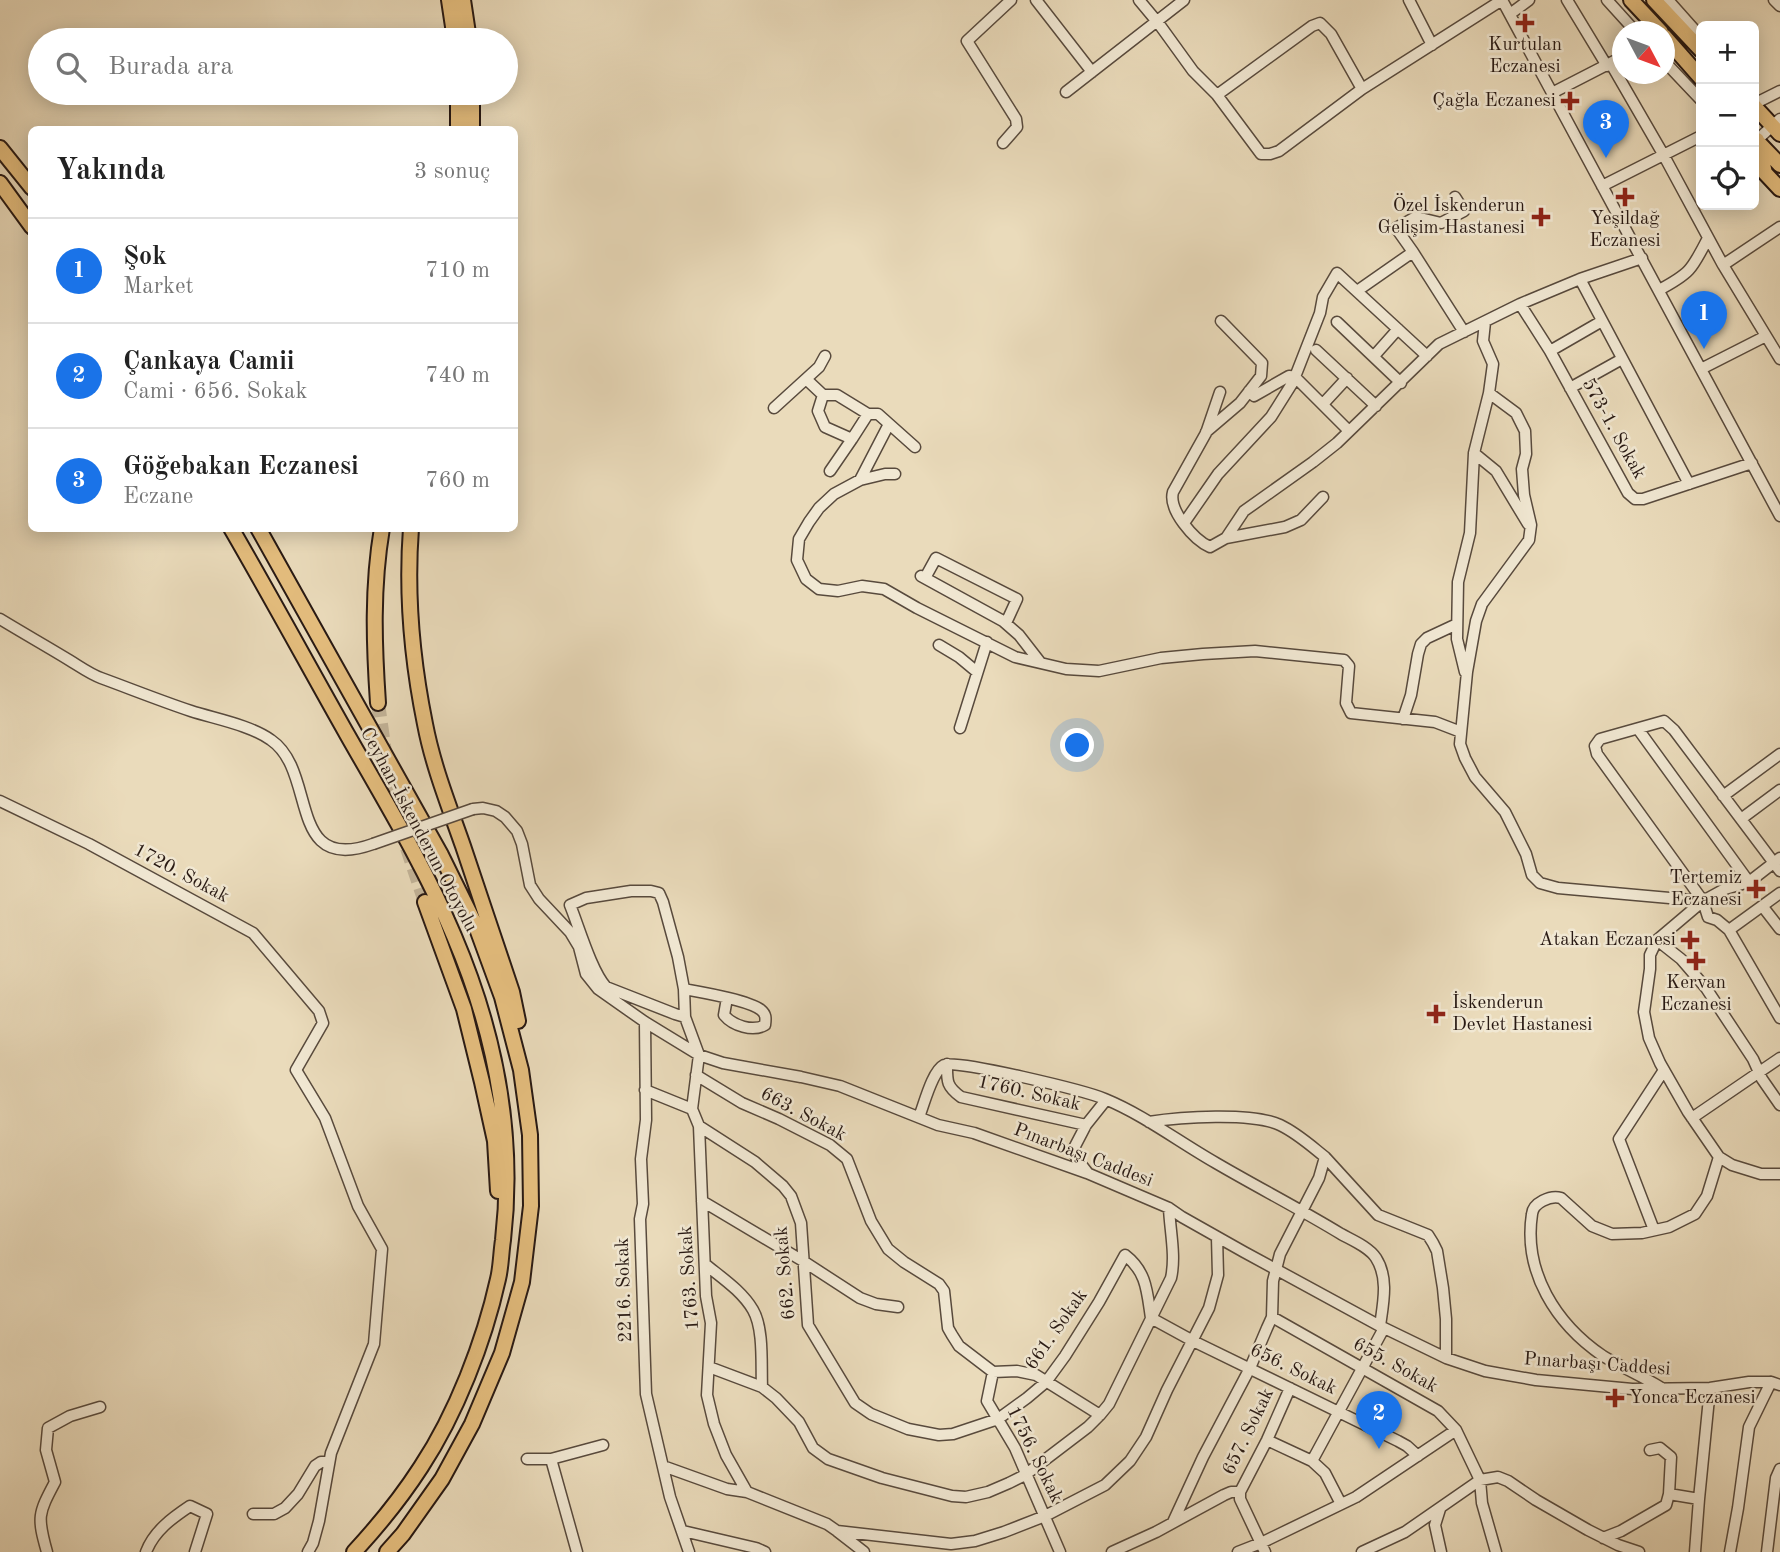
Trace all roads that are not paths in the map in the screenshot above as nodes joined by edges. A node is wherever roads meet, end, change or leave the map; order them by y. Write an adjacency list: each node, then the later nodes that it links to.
1 (449, 0): 21 (highway)
2 (463, 0): 22 (highway)
3 (1011, 0): 47 (street)
4 (1036, 0): 29 (street)
5 (1139, 0): 18 (street)
6 (1184, 0): 18 (street)
7 (1409, 0): 24 (street)
8 (1502, 0): 17 (street); 24 (street)
9 (1529, 0): 17 (street)
10 (1567, 0): 28 (street)
11 (1607, 0): 19 (street)
12 (1632, 0): 20 (highway)
13 (1654, 0): 25 (highway)
14 (1668, 0): 23 (street)
15 (1774, 0): 16 (street)
16 (1780, 6)
17 (1510, 14): 35 (street)
18 (1156, 20): 29 (street); 36 (street)
19 (1626, 21)
20 (1651, 21)
21 (452, 28)
22 (467, 28)
23 (1696, 31)
24 (1432, 45): 32 (street)
25 (1696, 45)
26 (1675, 48): 30 (highway)
27 (1612, 63): 28 (street)
28 (1609, 65): 35 (street); 51 (street)
29 (1092, 72): 33 (street)
30 (1696, 72)
31 (1675, 73): 37 (street)
32 (1362, 89): 36 (street); 36 (street)
33 (1066, 92)
34 (1780, 92): 38 (street)
35 (1552, 93): 55 (street)
36 (1216, 95)
37 (1696, 95)
38 (1759, 102)
39 (458, 105): 42 (highway)
40 (472, 105): 43 (highway)
41 (1759, 110): 44 (highway)
42 (458, 126)
43 (472, 126)
44 (1778, 127): 45 (street)
45 (1759, 137)
46 (1696, 138): 51 (street)
47 (1003, 143)
48 (1759, 143): 52 (highway)
49 (1757, 147): 56 (highway)
50 (0, 148): 54 (highway)
51 (1664, 154): 55 (street); 60 (street)
52 (1780, 165)
53 (0, 183): 58 (highway)
54 (28, 183)
55 (1602, 186): 62 (street)
56 (1780, 189)
57 (1455, 197): 61 (street)
58 (28, 222)
59 (1778, 232): 63 (street)
60 (1708, 238): 63 (street); 65 (street)
61 (1413, 251): 66 (street); 73 (street)
62 (1642, 258): 64 (street); 65 (street)
63 (1723, 265): 74 (street)
64 (1580, 279): 67 (street); 69 (street)
65 (1659, 290): 82 (street)
66 (1357, 291): 72 (street); 83 (street)
67 (1520, 304): 71 (street); 76 (street, 573-1. Sokak)
68 (1221, 321): 88 (street)
69 (1602, 321): 76 (street); 81 (street)
70 (1337, 322): 78 (street)
71 (1485, 322): 73 (street); 90 (street)
72 (1398, 328): 78 (street); 79 (street)
73 (1464, 332): 79 (street)
74 (1766, 336): 80 (street); 82 (street)
75 (1316, 350): 84 (street)
76 (1550, 351): 87 (street, 573-1. Sokak)
77 (825, 356): 85 (street)
78 (1374, 356): 86 (street)
79 (1427, 356): 86 (street)
80 (1779, 356)
81 (1622, 359): 87 (street); 106 (street)
82 (1701, 369): 102 (street)
83 (1295, 377): 88 (street); 92 (street); 109 (street)
84 (1347, 379): 92 (street); 93 (street)
85 (806, 380): 91 (street); 94 (street)
86 (1401, 383): 93 (street)
87 (1570, 388): 106 (street, 573-1. Sokak)
88 (1249, 391): 98 (street)
89 (1220, 392): 98 (street)
90 (1489, 393): 101 (street); 110 (street)
91 (823, 395): 95 (street); 99 (street)
92 (1323, 404): 97 (street)
93 (1376, 406): 97 (street)
94 (774, 408)
95 (868, 414): 96 (street); 99 (street)
96 (889, 424): 100 (street); 105 (street)
97 (1349, 431): 115 (street)
98 (1206, 433): 109 (street)
99 (852, 439): 103 (street)
100 (915, 447)
101 (1474, 453): 110 (street); 118 (street)
102 (1752, 463): 106 (street, 573-1. Sokak); 108 (street)
103 (830, 471)
104 (895, 474): 105 (street)
105 (860, 480): 119 (street)
106 (1689, 484)
107 (1323, 497): 115 (street)
108 (1780, 516)
109 (1184, 523): 115 (street)
110 (1530, 528): 123 (street)
111 (233, 532): 181 (highway, Ceyhan-İskenderun Otoyolu)
112 (260, 532): 175 (highway, Ceyhan-İskenderun Otoyolu)
113 (381, 532): 124 (highway)
114 (411, 532): 175 (highway)
115 (1226, 538)
116 (0, 619): 147 (street, Pınarbaşı Caddesi, bridge)
117 (1006, 623): 117 (street); 121 (street)
118 (1457, 624): 123 (street); 125 (street)
119 (986, 642): 121 (street); 122 (street)
120 (939, 645): 122 (street)
121 (1040, 662): 125 (street)
122 (977, 672): 126 (street)
123 (1466, 680): 128 (street)
124 (377, 703)
125 (1404, 719): 128 (street)
126 (960, 728)
127 (1638, 729): 131 (street); 135 (street); 137 (street)
128 (1461, 732): 137 (street)
129 (1780, 754): 131 (street)
130 (1780, 790): 133 (street)
131 (1723, 796): 133 (street)
132 (0, 801): 206 (street, 1720. Sokak)
133 (1741, 819): 134 (street)
134 (1778, 864): 135 (street)
135 (1749, 882): 137 (street)
136 (1780, 893): 139 (street)
137 (1703, 901): 141 (street); 142 (street)
138 (425, 902): 181 (highway)
139 (1763, 907): 140 (street); 141 (street)
140 (1780, 929)
141 (1729, 930): 146 (street)
142 (1657, 940): 151 (street); 152 (street)
143 (684, 989): 144 (street); 145 (street); 145 (street)
144 (727, 998)
145 (685, 1017): 148 (street)
146 (1780, 1018)
147 (645, 1022): 148 (street, Pınarbaşı Caddesi); 154 (street, 2216. Sokak)
148 (699, 1055): 153 (street, 1763. Sokak); 158 (street, Pınarbaşı Caddesi)
149 (1780, 1058): 152 (street)
150 (947, 1063): 155 (street); 158 (street); 161 (street, 1760. Sokak)
151 (1664, 1070): 159 (street); 170 (street)
152 (1759, 1072): 156 (street); 159 (street)
153 (696, 1075): 157 (street, 1763. Sokak); 186 (street, 663. Sokak)
154 (645, 1090): 157 (street); 207 (street, 2216. Sokak)
155 (1106, 1100): 160 (street); 161 (street)
156 (1780, 1105)
157 (692, 1109): 162 (street, 1763. Sokak)
158 (919, 1117): 165 (street, Pınarbaşı Caddesi)
159 (1692, 1118): 164 (street)
160 (1149, 1122): 163 (street); 169 (street)
161 (1086, 1125): 165 (street)
162 (699, 1126): 167 (street, 1763. Sokak); 172 (street, 662. Sokak)
163 (1325, 1157): 169 (street); 182 (street)
164 (1719, 1157): 166 (street); 170 (street)
165 (1087, 1173): 168 (street, Pınarbaşı Caddesi)
166 (1780, 1174)
167 (702, 1201): 172 (street); 173 (street, 1763. Sokak)
168 (1169, 1208): 171 (street, Pınarbaşı Caddesi); 178 (street)
169 (1303, 1210): 174 (street); 179 (street)
170 (1654, 1230): 191 (street)
171 (1217, 1237): 174 (street, Pınarbaşı Caddesi); 180 (street)
172 (803, 1261): 176 (street); 193 (street, 662. Sokak)
173 (705, 1264): 183 (street, 1763. Sokak); 189 (street)
174 (1275, 1270): 177 (street); 179 (street, Pınarbaşı Caddesi)
175 (522, 1282): 230 (highway, Ceyhan-İskenderun Otoyolu)
176 (898, 1307)
177 (1272, 1317): 184 (street); 185 (street, 655. Sokak)
178 (1151, 1318): 180 (street, 656. Sokak); 187 (street, 661. Sokak); 196 (street)
179 (1382, 1327): 182 (street, Pınarbaşı Caddesi); 185 (street)
180 (1193, 1341): 184 (street, 656. Sokak); 218 (street)
181 (479, 1345): 229 (highway, Ceyhan-İskenderun Otoyolu)
182 (1446, 1357): 191 (street, Pınarbaşı Caddesi)
183 (709, 1367): 189 (street); 211 (street, 1763. Sokak)
184 (1250, 1368): 190 (street, 656. Sokak); 219 (street)
185 (1362, 1368): 195 (street); 198 (street, 655. Sokak)
186 (993, 1372): 187 (street); 197 (street, 1756. Sokak)
187 (1046, 1382): 196 (street); 197 (street, 661. Sokak)
188 (1775, 1384): 192 (street, Pınarbaşı Caddesi); 242 (street)
189 (762, 1387): 209 (street)
190 (1290, 1388): 195 (street, 656. Sokak); 199 (street, 657. Sokak)
191 (1660, 1388): 192 (street, Pınarbaşı Caddesi)
192 (1710, 1388): 214 (street)
193 (860, 1406): 197 (street, 661. Sokak)
194 (100, 1407): 225 (street)
195 (1338, 1411): 202 (street, 656. Sokak); 205 (street)
196 (1100, 1415): 209 (street)
197 (998, 1419): 209 (street, 1756. Sokak)
198 (1456, 1430): 202 (street); 210 (street, 655. Sokak)
199 (1267, 1440): 205 (street); 212 (street, 657. Sokak)
200 (603, 1445): 204 (street)
201 (1650, 1450): 213 (street)
202 (1418, 1455): 215 (street)
203 (527, 1459): 204 (street)
204 (551, 1459): 231 (street)
205 (1312, 1461): 215 (street)
206 (329, 1462): 217 (street); 228 (street)
207 (663, 1466): 211 (street); 220 (street, 2216. Sokak)
208 (1780, 1469): 243 (street)
209 (1025, 1475): 218 (street, 1756. Sokak)
210 (1480, 1480): 216 (street); 222 (street); 239 (street, 655. Sokak)
211 (747, 1492): 221 (street)
212 (1240, 1492): 219 (street, 657. Sokak); 223 (street)
213 (1669, 1494): 214 (street); 222 (street)
214 (1699, 1499): 241 (street)
215 (1341, 1504): 223 (street)
216 (1440, 1509): 237 (street); 238 (street)
217 (253, 1514)
218 (1045, 1516): 221 (street); 234 (street, 1756. Sokak)
219 (1173, 1522): 235 (street, 657. Sokak)
220 (683, 1531): 224 (street); 232 (street, 2216. Sokak)
221 (836, 1531): 233 (street)
222 (1603, 1538): 240 (street)
223 (1263, 1548): 236 (street)
224 (759, 1551)
225 (47, 1552)
226 (146, 1552): 227 (street)
227 (195, 1552)
228 (308, 1552)
229 (354, 1552)
230 (387, 1552)
231 (577, 1552)
232 (689, 1552)
233 (864, 1552)
234 (1060, 1552)
235 (1112, 1552)
236 (1238, 1552)
237 (1362, 1552)
238 (1441, 1552)
239 (1496, 1552)
240 (1639, 1552)
241 (1695, 1552)
242 (1730, 1552)
243 (1767, 1552)

